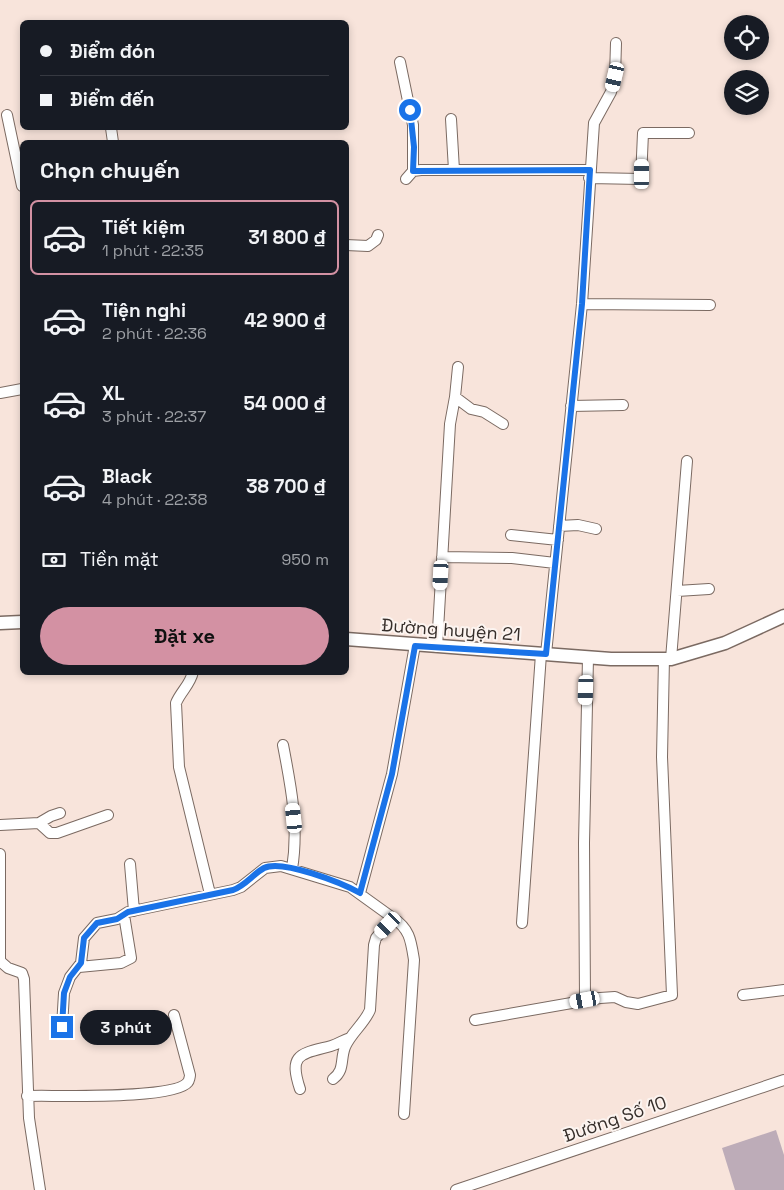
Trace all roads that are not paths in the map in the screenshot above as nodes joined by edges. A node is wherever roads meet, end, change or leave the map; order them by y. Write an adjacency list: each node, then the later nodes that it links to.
1 (616, 43): 7 (street)
2 (400, 62): 6 (street)
3 (7, 115): 8 (street)
4 (451, 119): 6 (street)
5 (689, 133): 7 (street)
6 (454, 170): 7 (street)
7 (590, 174): 11 (street)
8 (20, 177)
9 (378, 235): 10 (street)
10 (349, 245)
11 (582, 304): 12 (street); 18 (street)
12 (710, 305)
13 (458, 367): 16 (street)
14 (20, 389): 15 (street)
15 (0, 392)
16 (455, 398): 19 (street); 25 (street)
17 (623, 405): 18 (street)
18 (571, 406): 21 (street)
19 (504, 424)
20 (687, 461): 28 (street)
21 (559, 526): 22 (street); 24 (street)
22 (596, 529)
23 (511, 535): 24 (street)
24 (558, 540): 26 (street)
25 (442, 557): 26 (street); 34 (street)
26 (555, 564): 35 (street)
27 (708, 589): 28 (street)
28 (677, 592): 37 (street)
29 (784, 616): 37 (street, Đường huyện 21)
30 (20, 622): 31 (street)
31 (0, 623)
32 (349, 639): 33 (street, Đường huyện 21)
33 (415, 646): 34 (street, Đường huyện 21); 47 (street)
34 (437, 647): 35 (street, Đường huyện 21)
35 (543, 654): 36 (street, Đường huyện 21); 51 (street)
36 (588, 658): 37 (street, Đường huyện 21); 55 (street)
37 (668, 658): 55 (street)
38 (192, 675): 48 (street)
39 (283, 745): 46 (street)
40 (60, 814): 42 (street)
41 (108, 815): 42 (street)
42 (39, 824): 43 (street)
43 (0, 825)
44 (0, 854): 63 (street)
45 (130, 864): 49 (street)
46 (292, 869): 47 (street); 48 (street)
47 (360, 893): 50 (street)
48 (210, 894): 49 (street)
49 (129, 913): 52 (street); 52 (street)
50 (393, 918): 59 (street); 64 (street)
51 (522, 923)
52 (79, 966): 58 (street)
53 (784, 990): 54 (street)
54 (743, 995)
55 (585, 1000): 57 (street)
56 (174, 1015): 63 (street)
57 (475, 1020)
58 (62, 1027)
59 (350, 1038): 60 (street); 62 (street)
60 (333, 1080)
61 (784, 1080): 66 (street, Đường Số 10)
62 (300, 1089)
63 (28, 1096): 65 (street)
64 (404, 1114)
65 (40, 1190)
66 (456, 1190)

